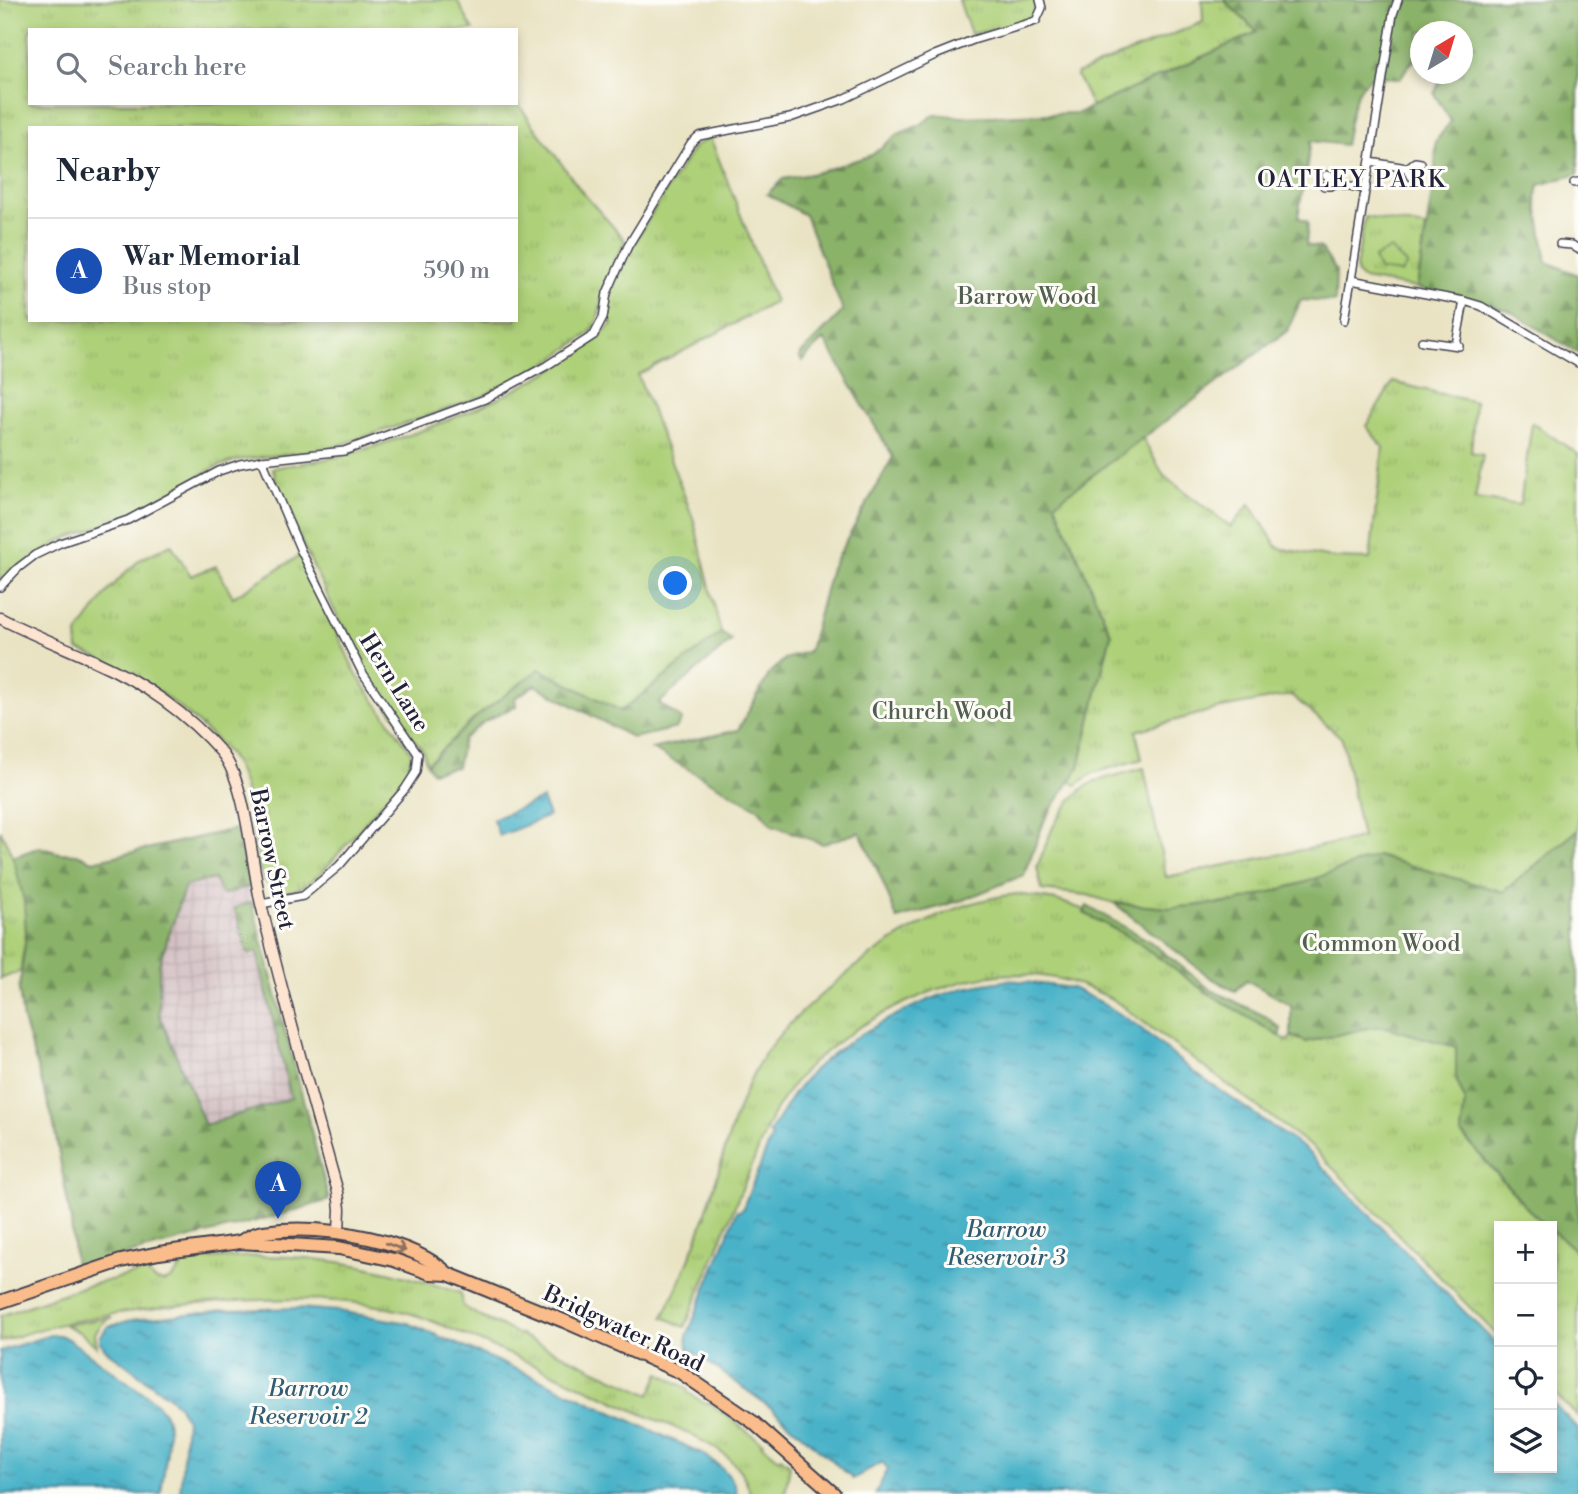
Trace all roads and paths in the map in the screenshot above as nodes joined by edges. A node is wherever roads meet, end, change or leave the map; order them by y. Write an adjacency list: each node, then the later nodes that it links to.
1 (1040, 0): 18 (street)
2 (1398, 0): 3 (street)
3 (1370, 162): 5 (street); 10 (street)
4 (1422, 163): 5 (street)
5 (1407, 168): 7 (street)
6 (1326, 175): 8 (street)
7 (1418, 177)
8 (1335, 183): 9 (street); 10 (street)
9 (1324, 186)
10 (1366, 189): 13 (street)
11 (1560, 244): 12 (street)
12 (1578, 249)
13 (1351, 280): 14 (street); 15 (street)
14 (1464, 301): 16 (street); 17 (street)
15 (1345, 320)
16 (1422, 341)
17 (1578, 363)
18 (262, 460): 19 (street); 21 (street, Hern Lane)
19 (0, 587)
20 (0, 618): 21 (main road, Barrow Street)
21 (261, 904): 22 (main road, Barrow Street)
22 (339, 1231): 23 (highway, Bridgwater Road); 25 (highway); 26 (highway); 27 (highway, Bridgwater Road, one-way to 27)
23 (240, 1242): 24 (highway, Bridgwater Road); 28 (highway, Bridgwater Road)
24 (257, 1244): 25 (highway, Bridgwater Road); 26 (highway)
25 (323, 1246): 26 (highway, Bridgwater Road)
26 (372, 1255): 27 (highway, Bridgwater Road)
27 (448, 1274): 29 (highway, Bridgwater Road)
28 (0, 1301)
29 (834, 1494)

